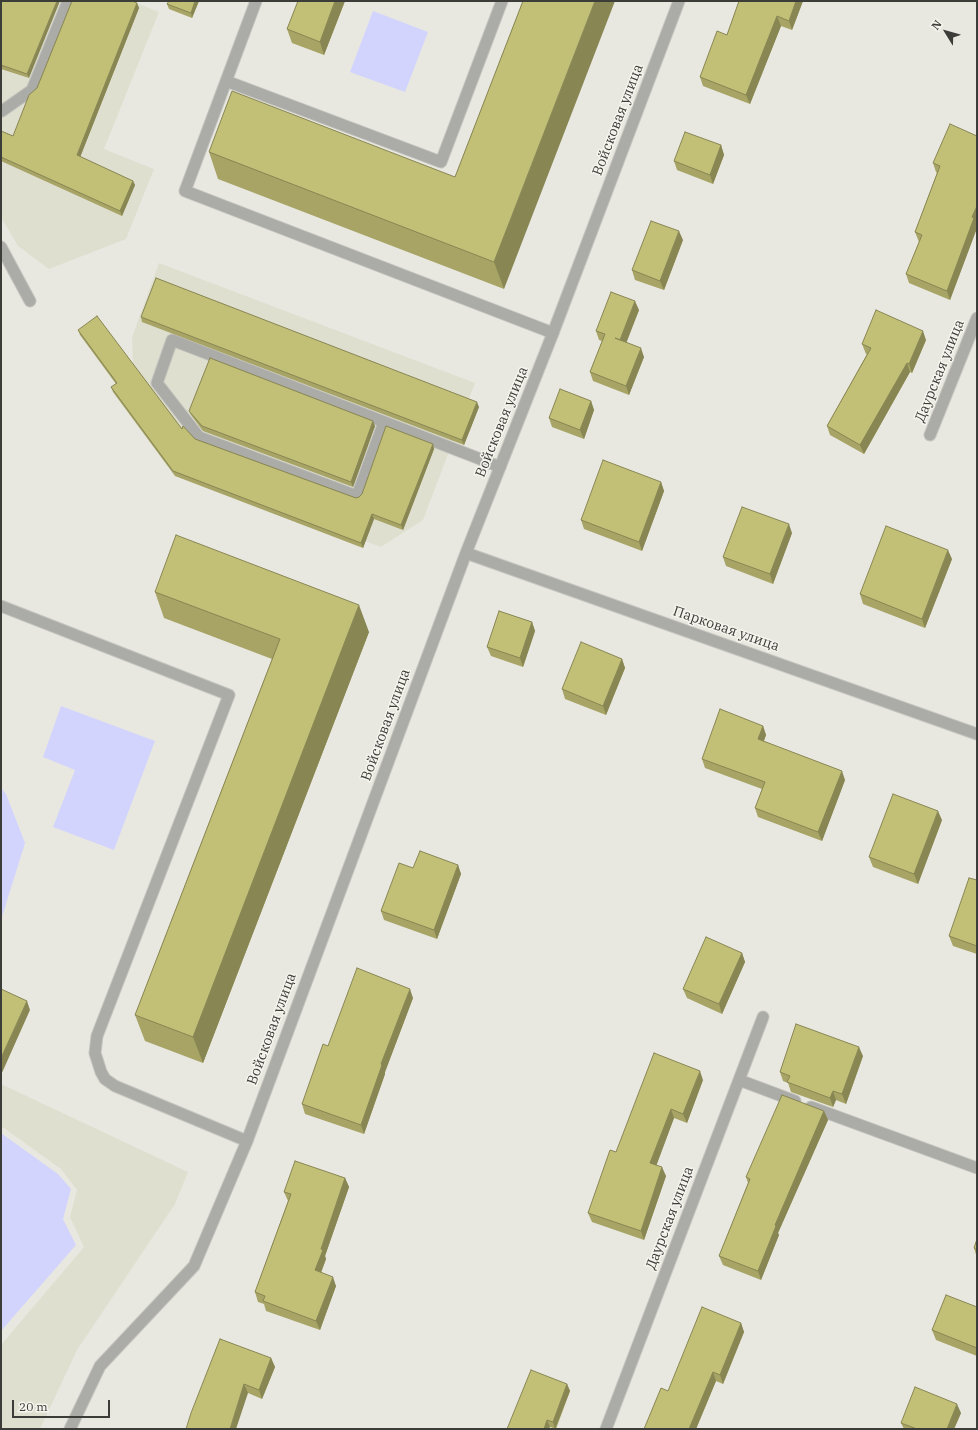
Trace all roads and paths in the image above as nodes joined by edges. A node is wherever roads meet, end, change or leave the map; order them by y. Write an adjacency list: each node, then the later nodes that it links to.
1 (68, 1): 6 (street)
2 (256, 1): 5 (street)
3 (502, 1): 5 (street)
4 (679, 1): 10 (street, Войсковая улица)
5 (226, 81): 10 (street)
6 (1, 111)
7 (1, 247): 8 (street)
8 (30, 301)
9 (977, 318): 12 (street, Даурская улица)
10 (553, 333): 13 (street, Войсковая улица)
11 (384, 422): 11 (street); 13 (street)
12 (930, 435)
13 (500, 467): 14 (street, Войсковая улица)
14 (466, 553): 16 (street, Парковая улица); 19 (street, Войсковая улица)
15 (1, 606): 19 (street)
16 (977, 734)
17 (763, 1017): 18 (street, Даурская улица)
18 (739, 1080): 20 (street); 22 (street, Даурская улица)
19 (247, 1141): 21 (street, Войсковая улица)
20 (977, 1168)
21 (70, 1429)
22 (606, 1429)

